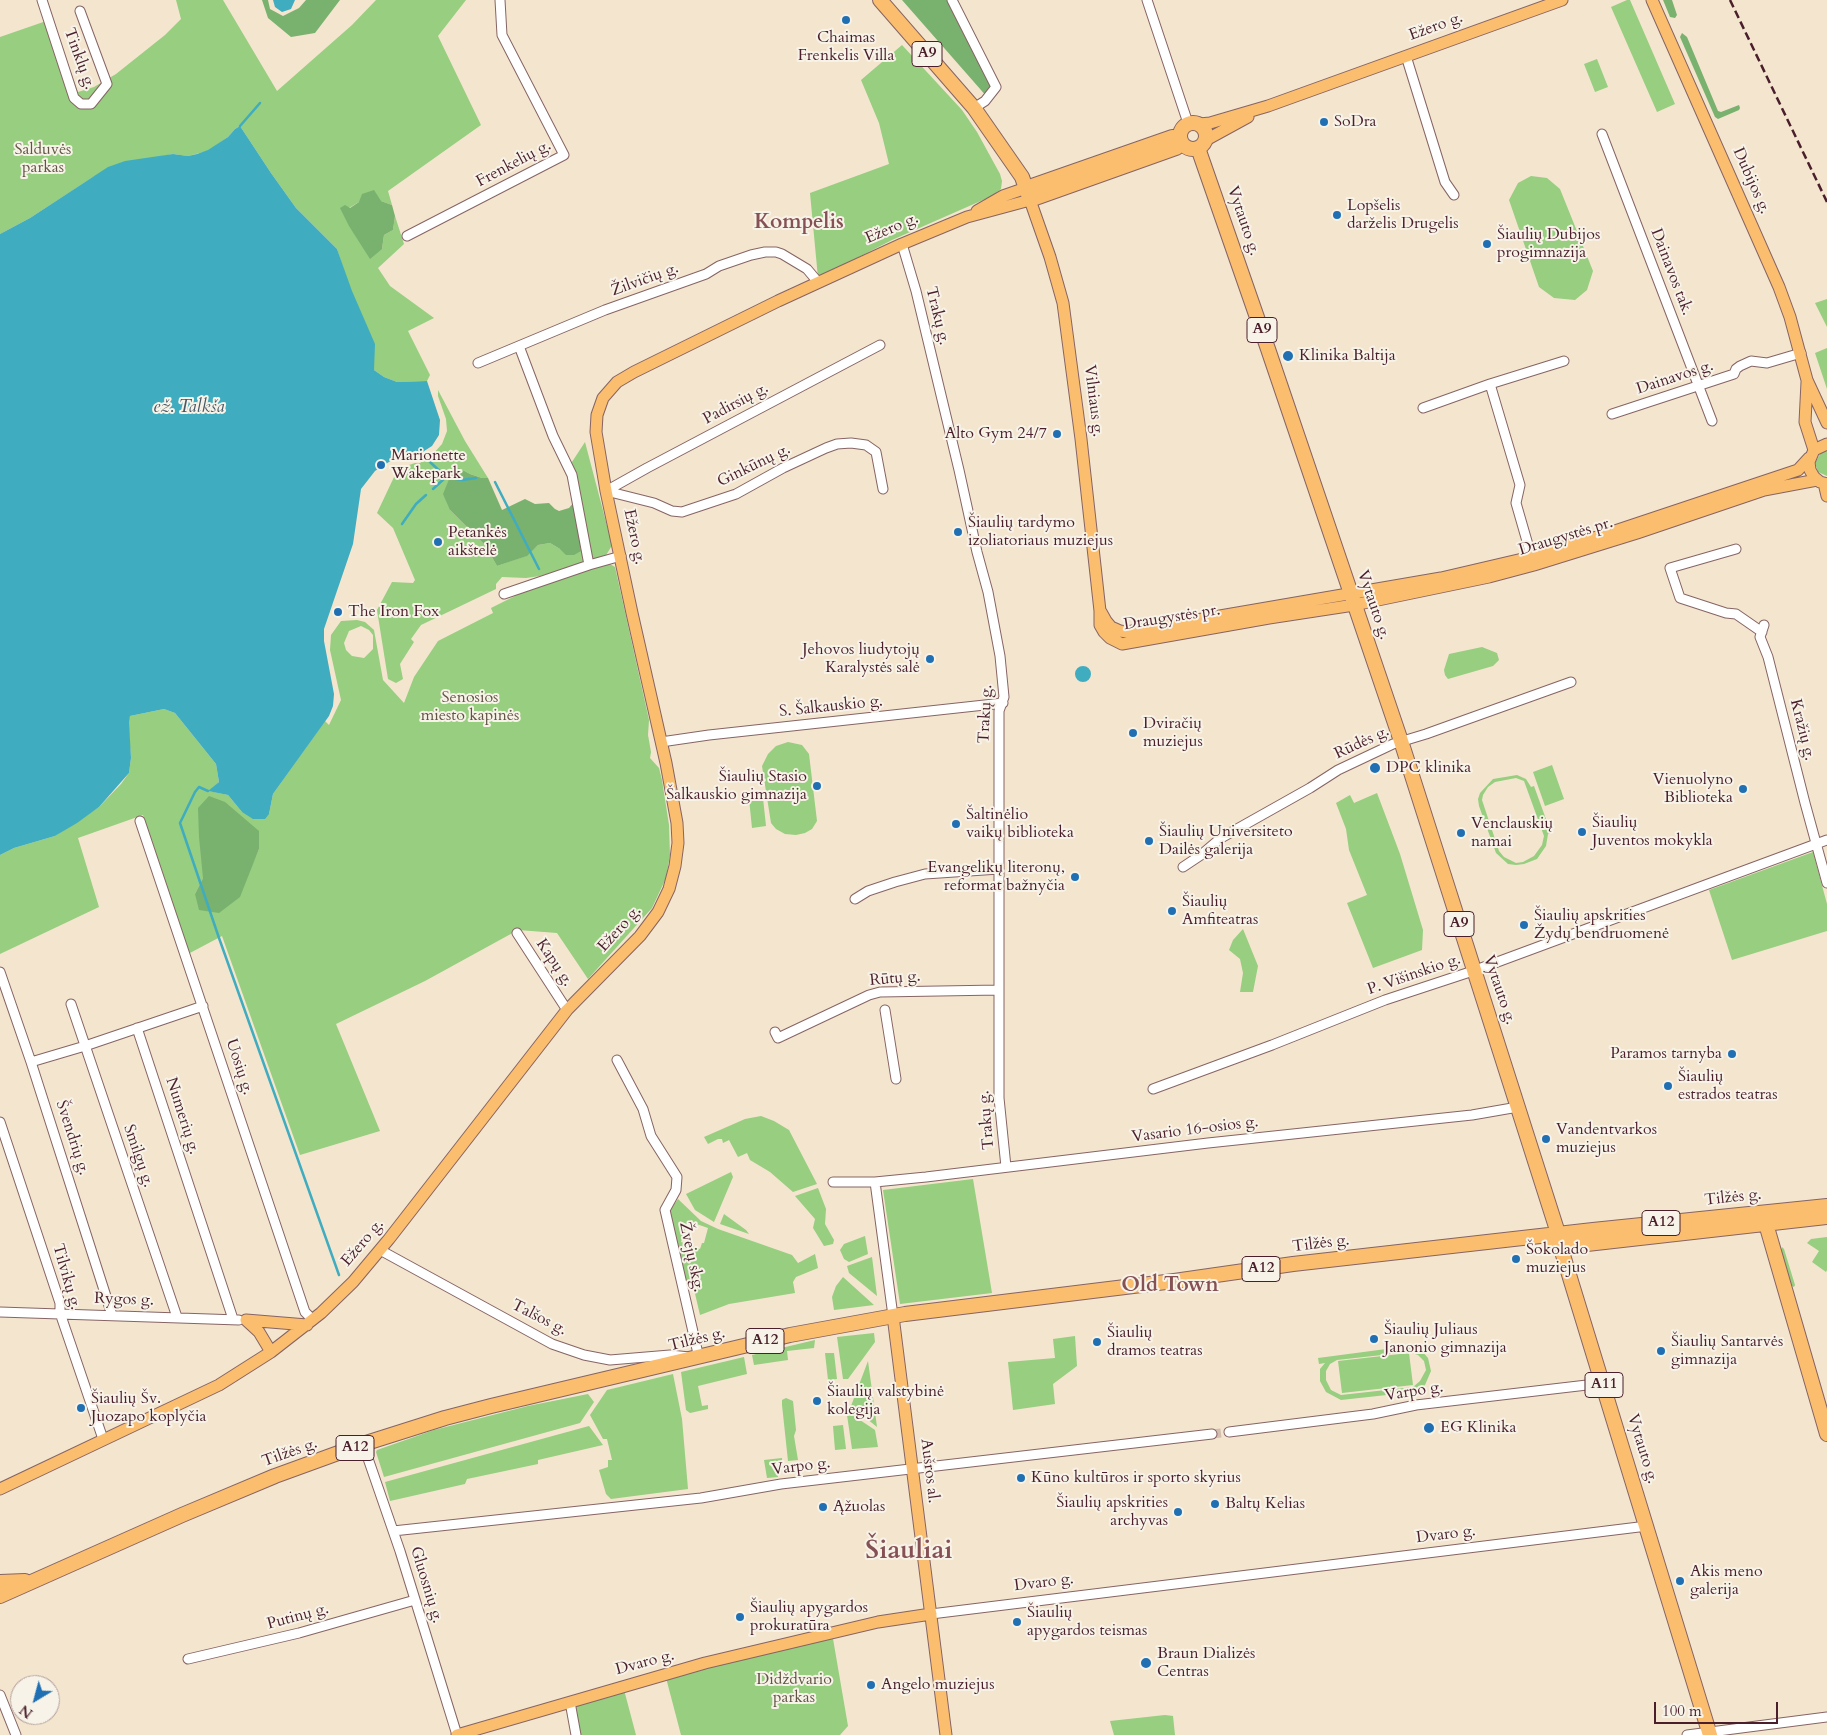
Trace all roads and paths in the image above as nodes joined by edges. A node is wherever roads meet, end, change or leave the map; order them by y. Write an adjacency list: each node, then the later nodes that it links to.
1 (42, 0): 8 (street, Tinklų g.)
2 (500, 0): 18 (street, Frenkelių g.)
3 (880, 0): 11 (highway, Vilniaus g. / A9)
4 (952, 0): 11 (street)
5 (1147, 0): 12 (street)
6 (1562, 0): 9 (main road, Ežero g.)
7 (1652, 0): 23 (main road, Dubijos g.)
8 (80, 11)
9 (1406, 56): 10 (main road, Ežero g.); 17 (street, Ežero g.)
10 (1268, 106): 12 (main road, Ežero g.); 15 (main road, Ežero g.)
11 (974, 108): 16 (highway, Vilniaus g. / A9)
12 (1194, 124): 14 (highway); 15 (highway, A9)
13 (1602, 134): 28 (street, Dainavos tak.)
14 (1181, 141): 15 (highway, Ežero g.); 16 (highway, Ežero g.)
15 (1202, 144): 44 (highway, Vytauto g. / A9)
16 (1028, 194): 19 (main road, Ežero g.); 45 (main road, Vilniaus g.)
17 (1454, 195)
18 (407, 236)
19 (902, 244): 20 (main road, Ežero g.); 47 (street, Trakų g.)
20 (818, 282): 22 (street, Žilvičių g.); 37 (main road, Ežero g.)
21 (880, 345): 37 (street, Padirsių g.)
22 (519, 346): 25 (street, Žilvičių g.); 42 (street)
23 (1801, 354): 26 (main road, Dubijos g.); 28 (street, Dainavos g.)
24 (1564, 361): 27 (street)
25 (478, 363)
26 (1807, 380): 32 (main road, Dubijos g.); 34 (main road, Dubijos g.)
27 (1490, 384): 29 (street); 41 (street)
28 (1699, 387): 30 (street, Dainavos g.); 31 (street, Dainavos tak.)
29 (1423, 408)
30 (1612, 414)
31 (1712, 421)
32 (1827, 423)
33 (1827, 444): 34 (main road, Draugystės pr.)
34 (1812, 454): 35 (main road, Dubijos g.); 41 (main road, Draugystės pr.)
35 (1823, 482): 38 (main road); 41 (main road, Draugystės pr.)
36 (883, 489): 37 (street, Ginkūnų g.)
37 (606, 491): 40 (main road, Ežero g.)
38 (1827, 496)
39 (1736, 549): 52 (street, Kražių g.)
40 (621, 556): 42 (street); 49 (main road, Ežero g.)
41 (1532, 561): 44 (main road, Draugystės pr.)
42 (588, 565): 43 (street)
43 (504, 594)
44 (1352, 600): 45 (main road, Draugystės pr.); 48 (highway, Vytauto g. / A9)
45 (1100, 611)
46 (1571, 682): 48 (street, Rūdės g.)
47 (1003, 703): 49 (street, S. Šalkauskio g.); 54 (street, Trakų g.)
48 (1401, 741): 53 (street, Rūdės g.); 58 (highway, Vytauto g. / A9)
49 (662, 742): 63 (main road, Ežero g.)
50 (140, 821): 62 (street, Uosių g.)
51 (1827, 840): 52 (street, P. Višinskio g.)
52 (1816, 844): 55 (street, Kražių g.); 58 (street, P. Višinskio g.)
53 (1183, 867)
54 (999, 869): 56 (street); 60 (street, Trakų g.)
55 (1827, 884)
56 (855, 899)
57 (516, 934): 63 (street, Kapų g.)
58 (1474, 971): 71 (street, P. Višinskio g.); 72 (highway, Vytauto g. / A9)
59 (0, 972): 69 (street, Švendrių g.)
60 (1000, 990): 66 (street, Rūtų g.); 74 (street, Trakų g.)
61 (71, 1004): 67 (street, Smilgų g.)
62 (203, 1006): 65 (street); 89 (street, Uosių g.)
63 (567, 1010): 81 (main road, Ežero g.)
64 (885, 1010): 70 (street)
65 (138, 1028): 67 (street); 87 (street, Numerių g.)
66 (775, 1032)
67 (85, 1046): 69 (street); 86 (street, Smilgų g.)
68 (617, 1060): 91 (street, Žvejų skg.)
69 (32, 1062): 84 (street, Švendrių g.)
70 (896, 1079)
71 (1152, 1089)
72 (1518, 1106): 74 (street, Vasario 16-osios g.); 80 (highway, Vytauto g. / A9)
73 (0, 1122): 83 (street, Tilvikų g.)
74 (1006, 1167): 76 (street, Vasario 16-osios g.)
75 (833, 1182): 76 (street, Vasario 16-osios g.)
76 (875, 1182): 85 (street, Aušros al.)
77 (1827, 1206): 79 (highway, Tilžės g. / A12)
78 (1827, 1217): 79 (highway, Tilžės g. / A12)
79 (1764, 1218): 80 (highway, Tilžės g. / A12); 95 (highway)
80 (1560, 1240): 85 (highway, Tilžės g. / A12); 92 (highway, Vytauto g. / A11)
81 (380, 1250): 89 (main road, Ežero g.); 91 (street, Talšos g.)
82 (0, 1312): 83 (street, Rygos g.)
83 (60, 1313): 84 (street, Rygos g.); 96 (street, Tilvikų g.)
84 (112, 1315): 86 (street, Rygos g.)
85 (893, 1316): 91 (highway, Tilžės g. / A12); 98 (main road, Aušros al.)
86 (177, 1317): 87 (street, Rygos g.)
87 (233, 1319): 88 (street, Rygos g.)
88 (246, 1320): 89 (main road); 90 (main road)
89 (310, 1323): 90 (main road, Ežero g.)
90 (272, 1352): 96 (main road, Ežero g.)
91 (699, 1358): 97 (highway, Tilžės g. / A12)
92 (1604, 1383): 93 (street, Varpo g.); 100 (highway, Vytauto g. / A11)
93 (1229, 1432)
94 (1212, 1434): 98 (street, Varpo g.)
95 (1827, 1434)
96 (103, 1440): 99 (main road, Ežero g.)
97 (363, 1444): 101 (street, Gluosnių g.); 102 (highway, Tilžės g. / A12)
98 (912, 1469): 101 (street, Varpo g.); 106 (main road, Aušros al.)
99 (0, 1489)
100 (1647, 1526): 106 (street, Dvaro g.); 111 (highway, Vytauto g. / A11)
101 (392, 1528): 105 (street, Gluosnių g.)
102 (40, 1578): 103 (highway); 104 (highway, Tilžės g. / A12)
103 (0, 1582)
104 (0, 1596)
105 (415, 1600): 107 (street, Putinų g.); 113 (street, Gluosnių g.)
106 (931, 1614): 109 (main road, Dvaro g.); 115 (main road, Aušros al.)
107 (188, 1659)
108 (0, 1695): 112 (street)
109 (570, 1702): 113 (main road, Dvaro g.); 114 (street)
110 (1827, 1718): 111 (street)
111 (1709, 1734): 116 (street)
112 (16, 1735)
113 (457, 1735)
114 (576, 1735)
115 (946, 1735)
116 (1687, 1735)

